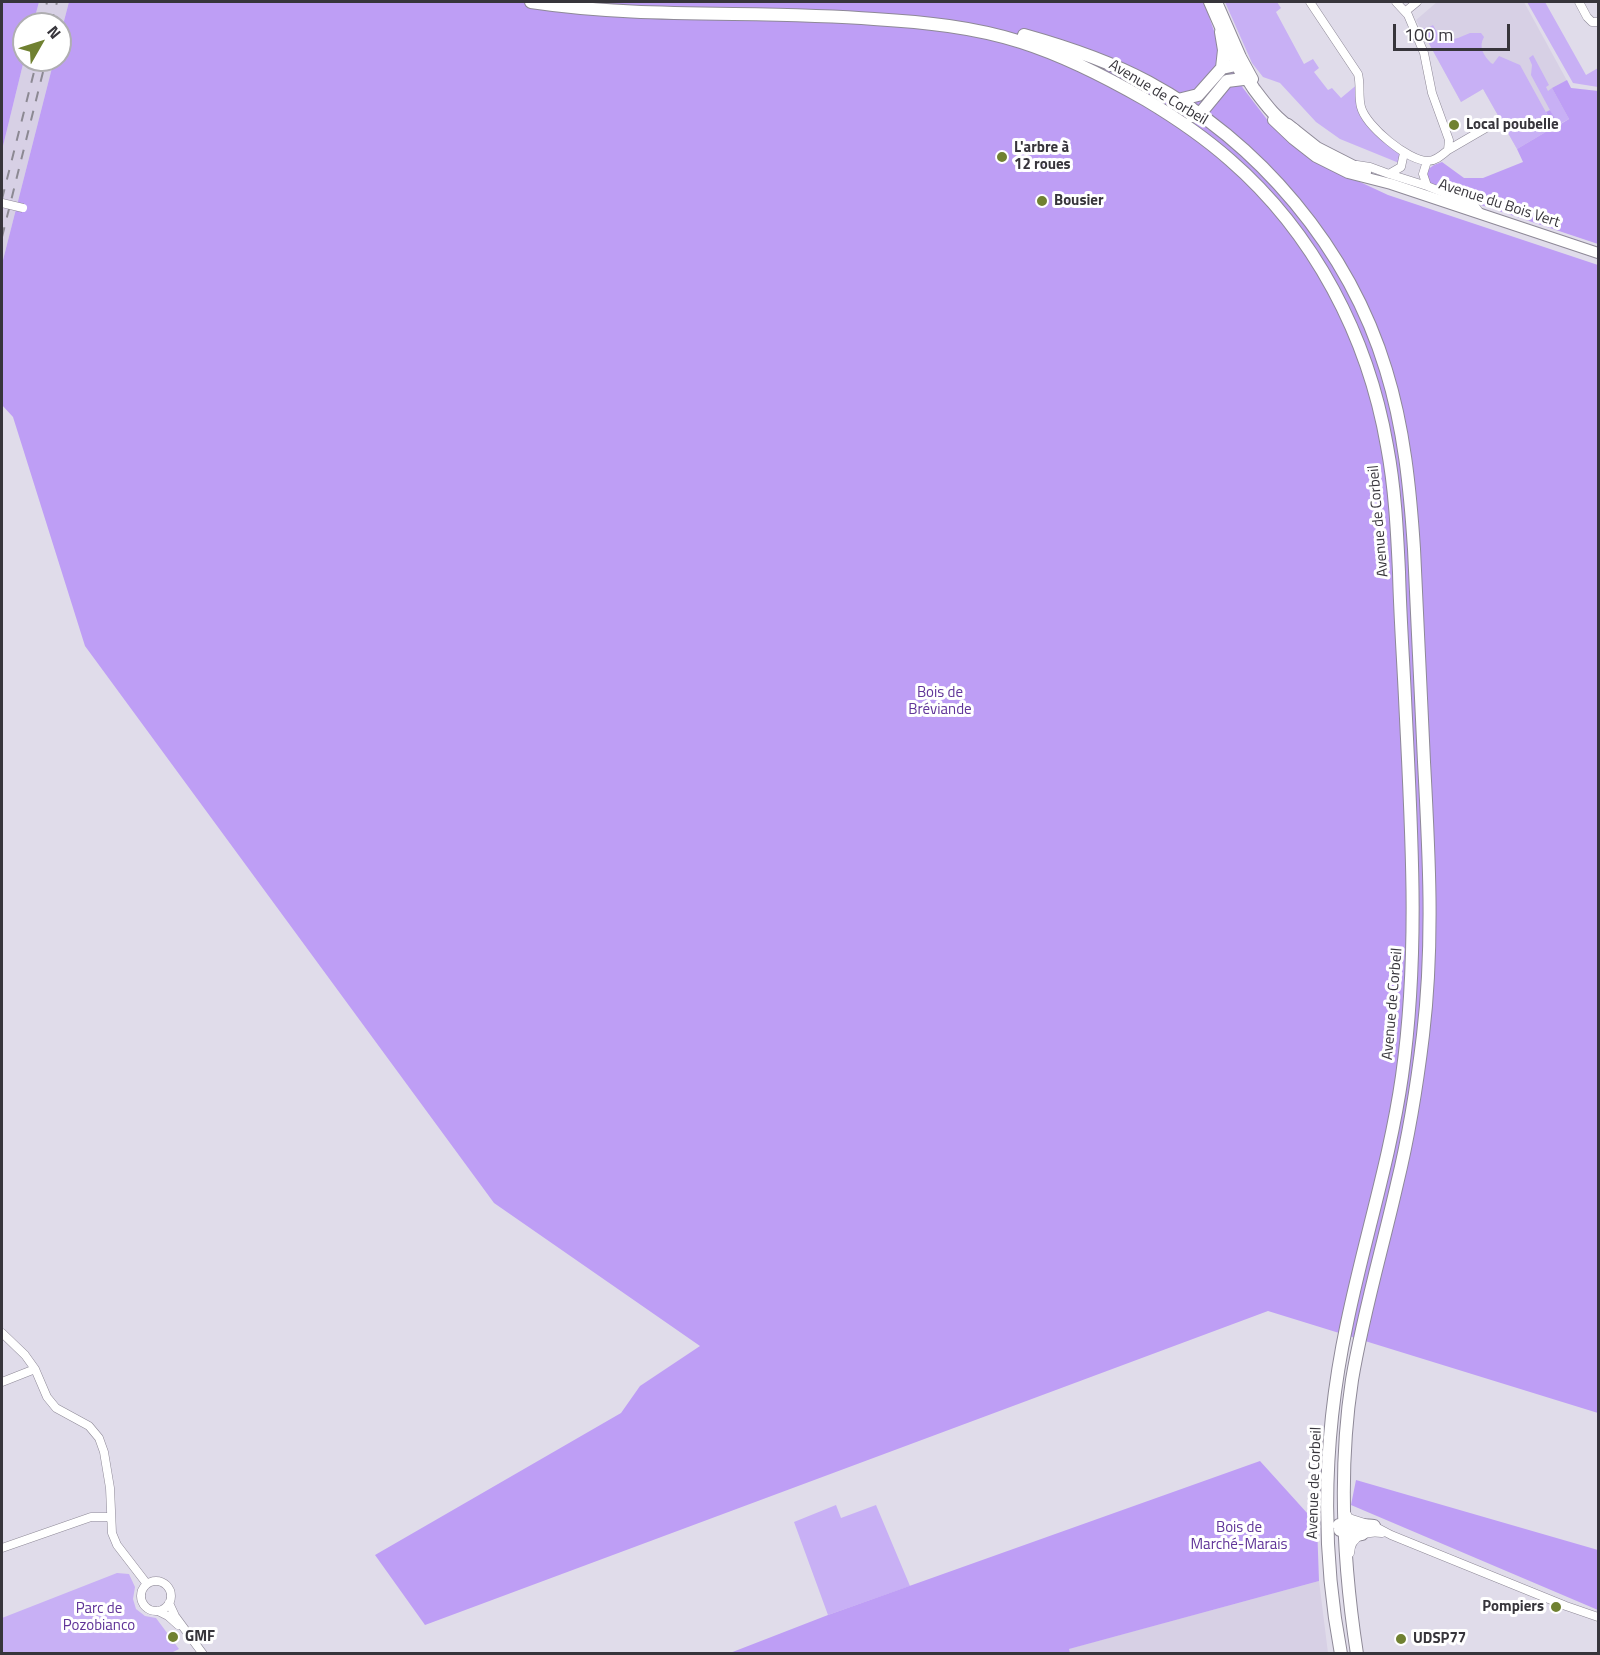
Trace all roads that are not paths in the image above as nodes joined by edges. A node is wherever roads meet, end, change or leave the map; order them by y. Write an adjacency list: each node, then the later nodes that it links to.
1 (531, 2): 11 (main road, Avenue de Corbeil)
2 (578, 2): 9 (street)
3 (1209, 2): 13 (street)
4 (1217, 2): 15 (street)
5 (1310, 2): 26 (street)
6 (1396, 2): 10 (street)
7 (1418, 2): 10 (street)
8 (1579, 2): 12 (street)
9 (570, 7)
10 (1406, 11): 25 (street)
11 (830, 15): 14 (main road, Avenue de Corbeil); 20 (main road)
12 (1599, 22)
13 (1221, 32): 15 (street); 16 (main road)
14 (1058, 55): 20 (main road); 24 (main road, Avenue de Corbeil)
15 (1240, 61): 16 (main road); 17 (street, Avenue du Bois Vert); 18 (main road); 23 (main road)
16 (1222, 68): 20 (main road)
17 (1244, 79): 18 (main road); 28 (street, Avenue du Bois Vert)
18 (1227, 81): 19 (main road)
19 (1211, 100): 20 (main road); 22 (main road)
20 (1189, 110): 22 (main road); 24 (main road)
21 (1491, 125): 25 (street)
22 (1217, 128): 38 (main road)
23 (1294, 130): 28 (street, Avenue du Bois Vert)
24 (1194, 131): 37 (main road, Avenue de Corbeil)
25 (1448, 150): 27 (street)
26 (1404, 153): 27 (street); 28 (street)
27 (1427, 161): 29 (street)
28 (1390, 179): 29 (street); 32 (street, Avenue du Bois Vert)
29 (1427, 186): 32 (street)
30 (2, 203): 31 (street, bridge)
31 (23, 208)
32 (1481, 214): 33 (street, Avenue du Bois Vert)
33 (1599, 253)
34 (2, 1333): 35 (street)
35 (35, 1369): 36 (street); 39 (street)
36 (2, 1382)
37 (1328, 1475): 41 (main road); 45 (main road, Avenue de Corbeil)
38 (1343, 1507): 40 (street); 41 (main road)
39 (111, 1519): 44 (street); 47 (street)
40 (1374, 1526): 41 (main road); 43 (street)
41 (1344, 1528): 42 (main road); 45 (main road); 46 (main road)
42 (1362, 1534): 43 (street); 46 (street)
43 (1391, 1535): 50 (street)
44 (2, 1548)
45 (1328, 1554): 53 (main road, Avenue de Corbeil)
46 (1345, 1558): 54 (main road)
47 (147, 1584): 48 (street); 49 (street)
48 (169, 1603): 49 (street); 51 (street)
49 (158, 1611): 51 (street)
50 (1599, 1617)
51 (191, 1639): 52 (street)
52 (203, 1653)
53 (1341, 1653)
54 (1357, 1653)

